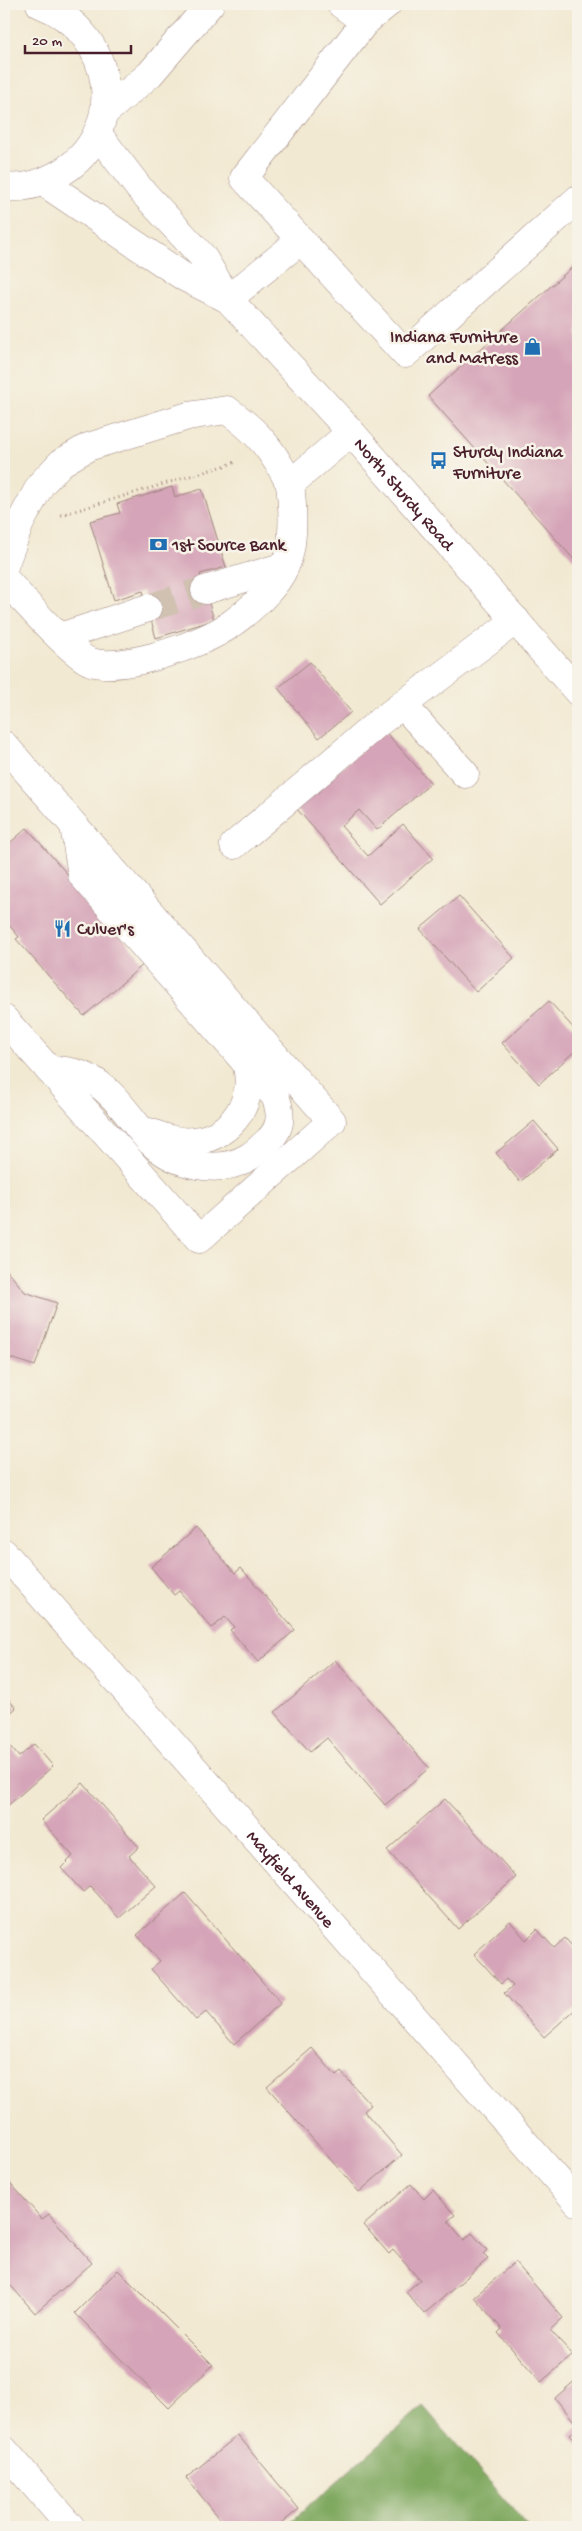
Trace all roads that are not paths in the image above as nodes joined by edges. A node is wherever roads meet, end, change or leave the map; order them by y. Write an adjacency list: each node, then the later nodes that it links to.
1 (41, 4): 6 (street)
2 (210, 4): 6 (street)
3 (341, 4): 5 (street)
4 (388, 4): 5 (street)
5 (365, 22): 10 (street)
6 (100, 123): 7 (street); 11 (street, North Sturdy Road)
7 (43, 182): 8 (street); 11 (street, North Sturdy Road)
8 (7, 192)
9 (578, 199): 10 (street)
10 (301, 240): 11 (street)
11 (228, 299): 12 (street, North Sturdy Road)
12 (351, 432): 13 (street); 19 (street, North Sturdy Road)
13 (290, 484): 14 (street); 15 (street)
14 (4, 566)
15 (286, 566): 17 (street); 20 (street)
16 (4, 578): 20 (street)
17 (205, 590)
18 (148, 608): 20 (street)
19 (516, 620): 21 (street, North Sturdy Road); 22 (street)
20 (60, 637)
21 (578, 692)
22 (403, 704): 24 (street); 26 (street)
23 (4, 746): 25 (street)
24 (465, 774)
25 (74, 826): 28 (street); 29 (street)
26 (234, 845)
27 (4, 1019): 29 (street)
28 (246, 1063): 30 (street); 30 (street)
29 (50, 1070): 30 (street)
30 (140, 1129)
31 (4, 1553): 32 (street, Mayfield Avenue)
32 (578, 2203)
33 (4, 2450): 34 (street)
34 (71, 2527)

